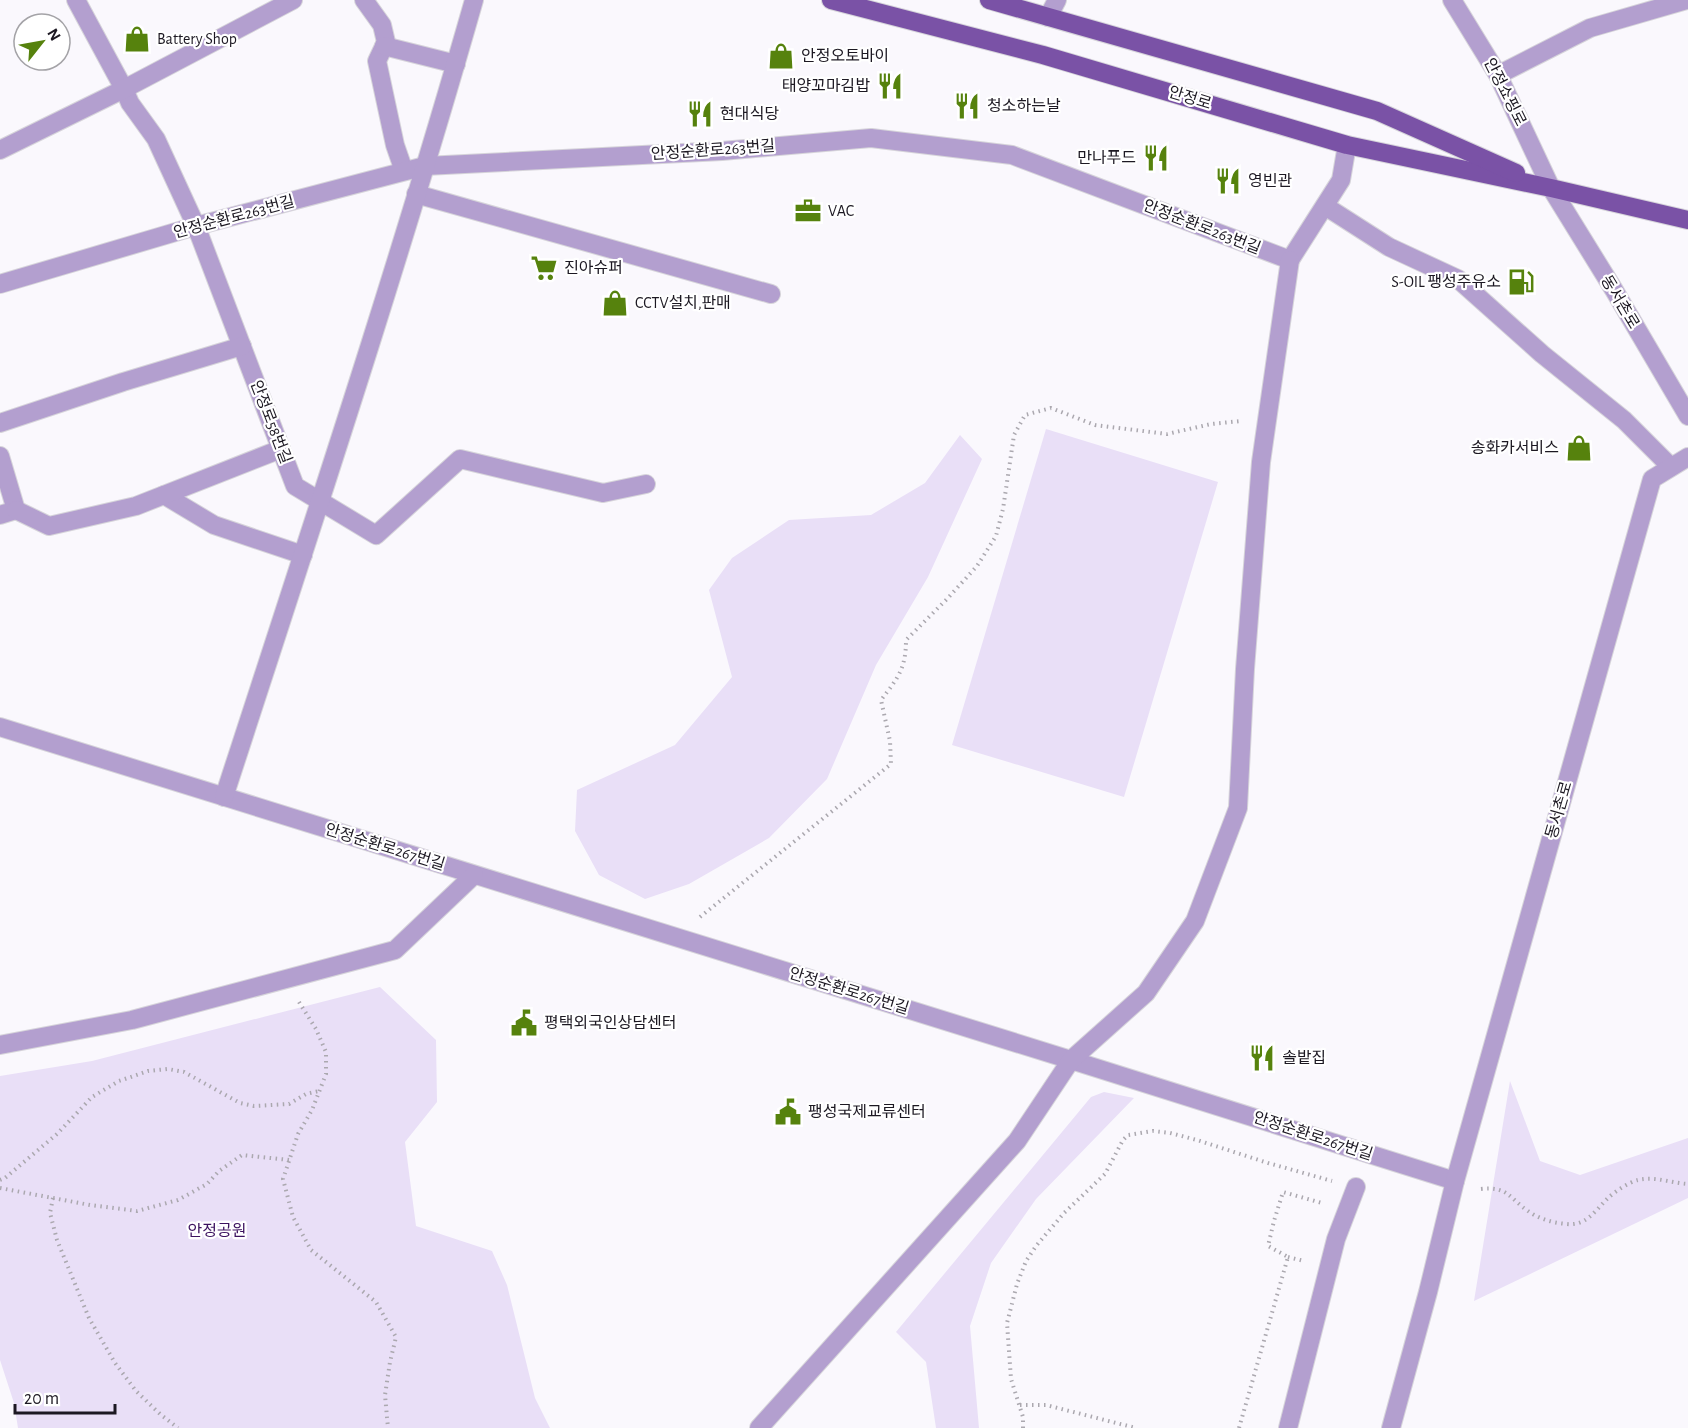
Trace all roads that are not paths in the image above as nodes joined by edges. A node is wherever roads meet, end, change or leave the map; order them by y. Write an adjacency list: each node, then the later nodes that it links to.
1 (76, 0): 15 (street, 안정로58번길)
2 (293, 0): 15 (street)
3 (364, 0): 12 (street)
4 (474, 0): 13 (street)
5 (831, 0): 10 (main road, 안정로)
6 (989, 0): 11 (main road, 안정로)
7 (1057, 0): 11 (street)
8 (1452, 0): 14 (street, 안정쇼핑로)
9 (1687, 0): 14 (street)
10 (886, 7): 16 (main road, 안정로)
11 (1048, 17): 20 (main road, 안정로)
12 (384, 46): 13 (street); 19 (street)
13 (456, 64): 18 (street)
14 (1498, 75): 20 (street, 안정쇼핑로)
15 (124, 89): 17 (street); 24 (street, 안정로58번길)
16 (1347, 145): 20 (main road, 안정로); 22 (street)
17 (0, 150)
18 (425, 166): 19 (street, 안정순환로263번길); 21 (street); 25 (street, 안정순환로263번길)
19 (404, 171): 24 (street, 안정순환로263번길)
20 (1551, 188): 23 (main road, 안정로); 29 (street, 동서촌로)
21 (416, 194): 27 (street); 37 (street)
22 (1325, 206): 25 (street); 34 (street)
23 (1688, 220)
24 (196, 226): 26 (street, 안정순환로263번길); 28 (street, 안정로58번길)
25 (1290, 260): 44 (street)
26 (0, 284)
27 (771, 294)
28 (242, 346): 30 (street); 31 (street, 안정로58번길)
29 (1688, 416)
30 (0, 423)
31 (281, 449): 36 (street); 37 (street, 안정로58번길)
32 (0, 456): 38 (street)
33 (1688, 457): 34 (street, 동서촌로)
34 (1671, 467): 45 (street, 동서촌로)
35 (646, 484): 37 (street, 안정로58번길)
36 (164, 495): 38 (street); 39 (street)
37 (320, 502): 39 (street)
38 (8, 513)
39 (303, 555): 41 (street)
40 (0, 727): 41 (street, 안정순환로267번길)
41 (224, 797): 42 (street, 안정순환로267번길)
42 (474, 875): 43 (street); 44 (street, 안정순환로267번길)
43 (0, 1045)
44 (1071, 1060): 45 (street, 안정순환로267번길); 47 (street)
45 (1455, 1181): 49 (street)
46 (1356, 1187): 48 (street)
47 (759, 1428)
48 (1288, 1428)
49 (1391, 1428)

